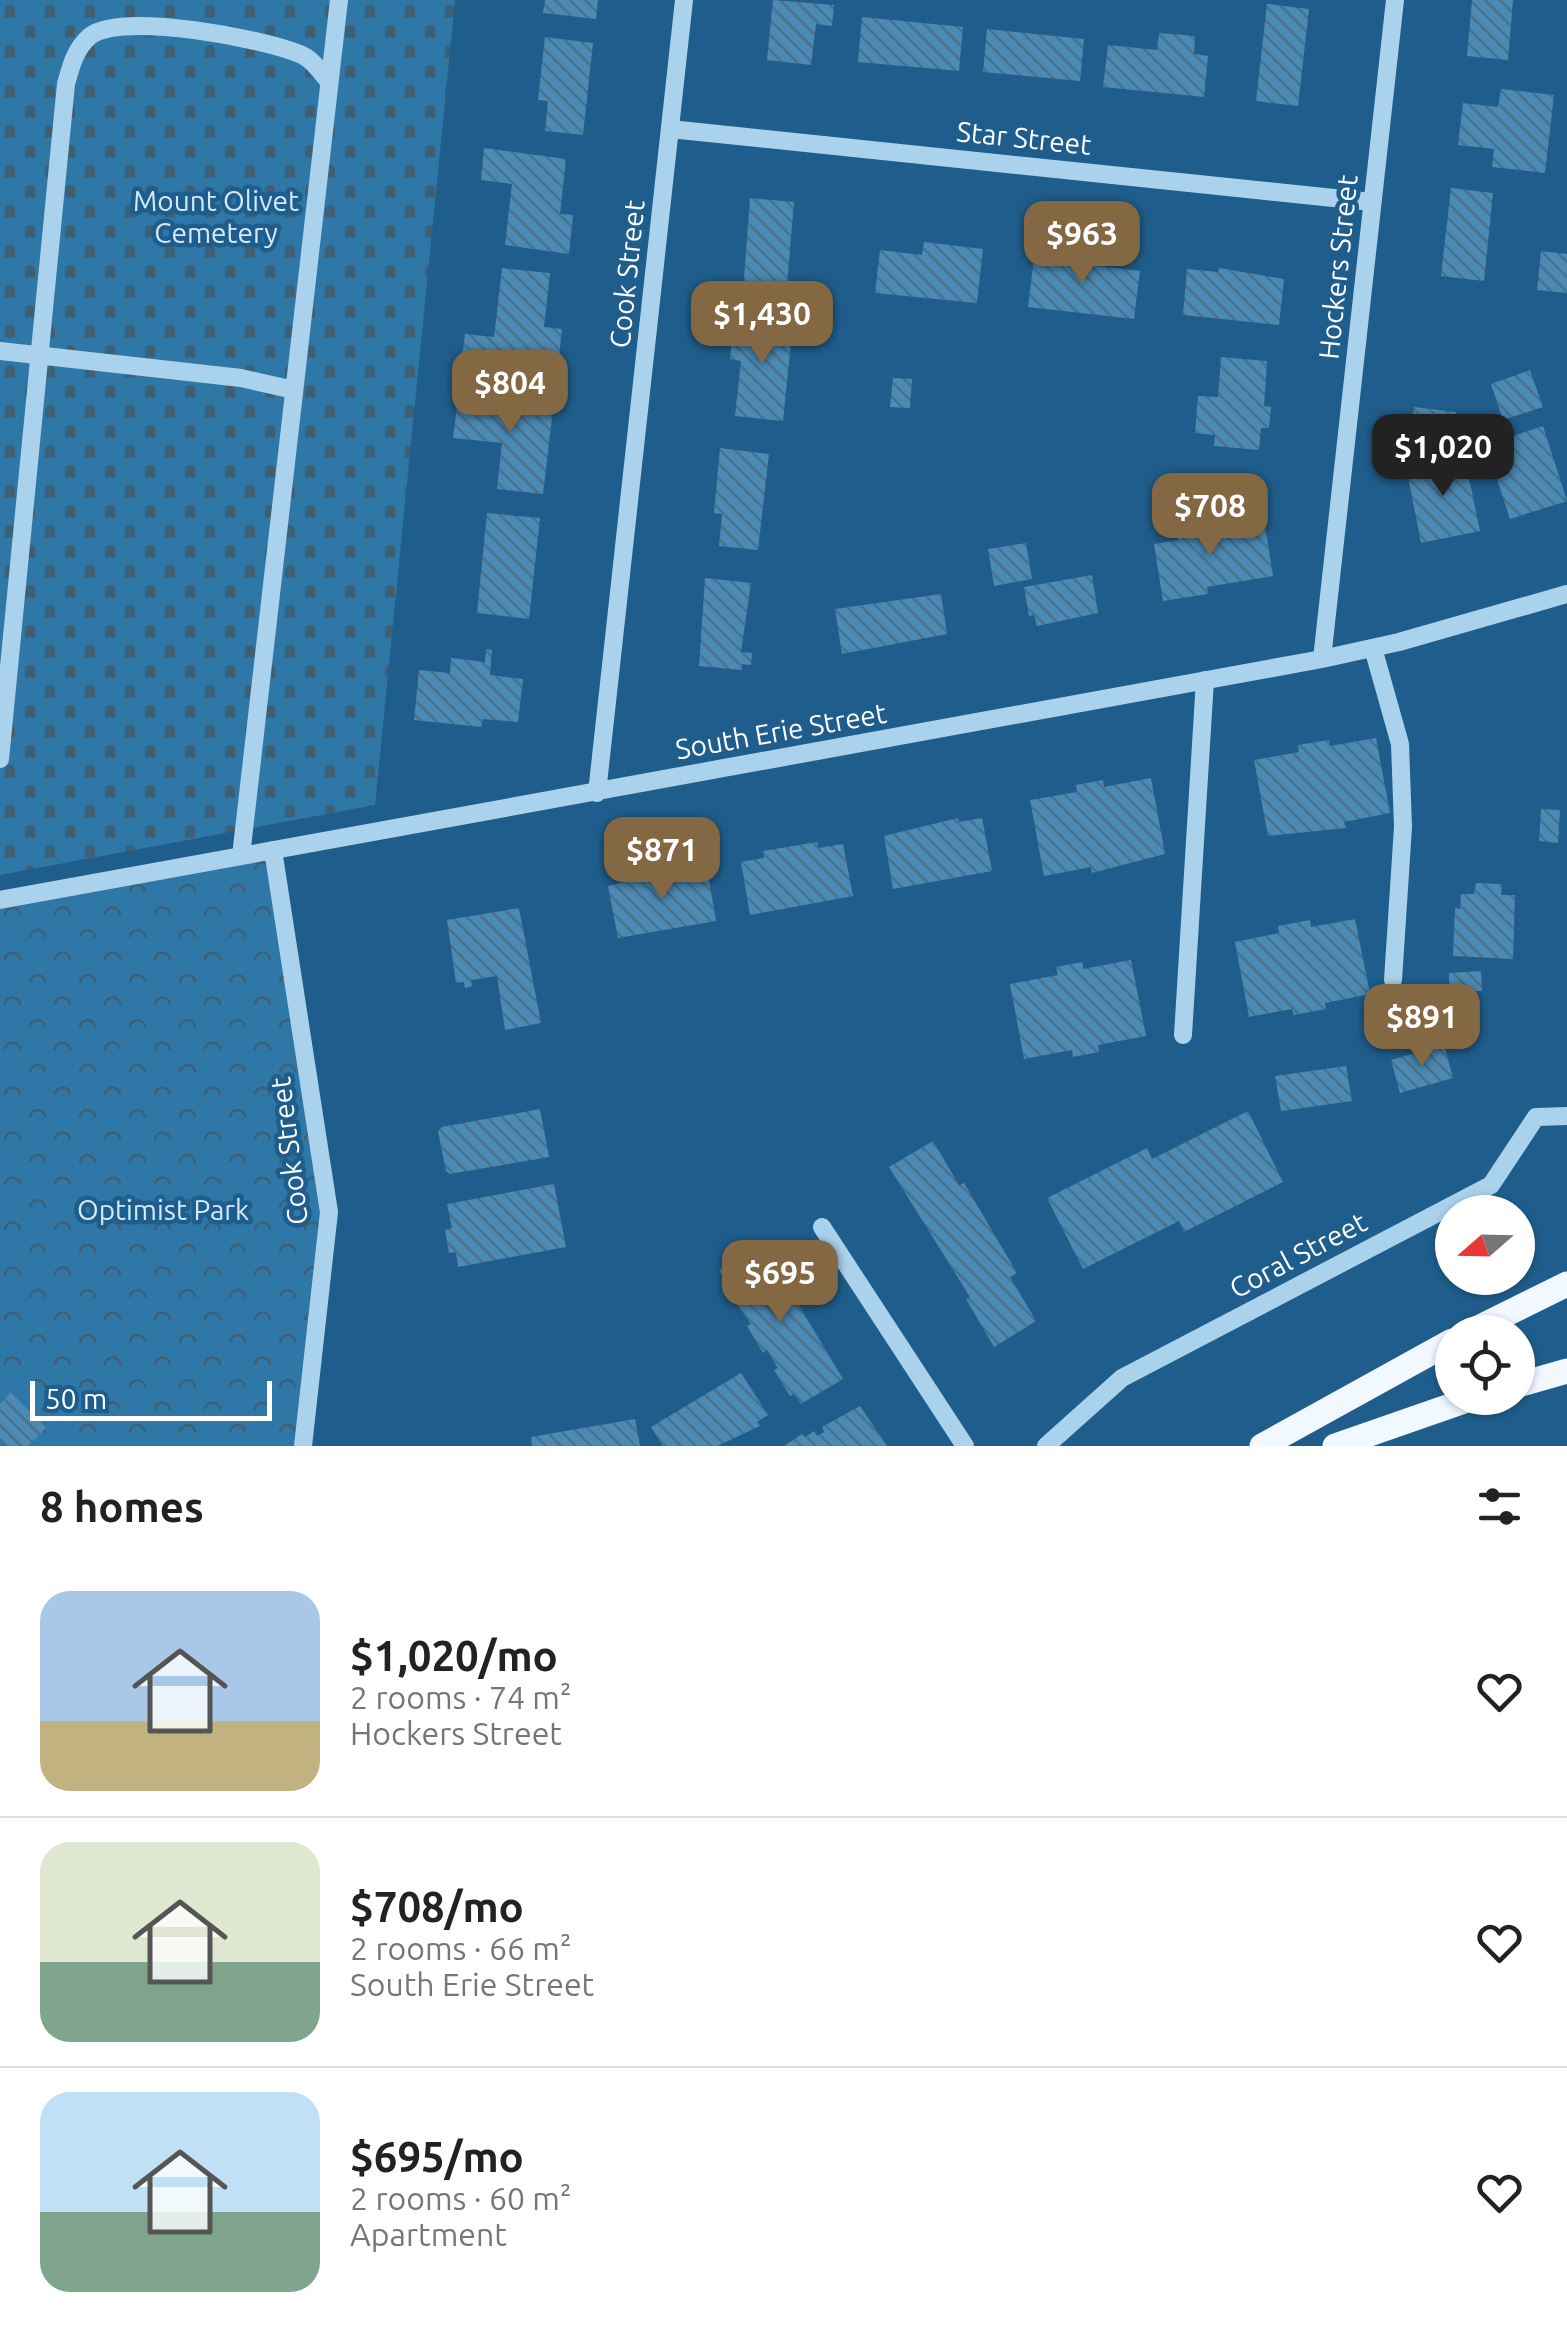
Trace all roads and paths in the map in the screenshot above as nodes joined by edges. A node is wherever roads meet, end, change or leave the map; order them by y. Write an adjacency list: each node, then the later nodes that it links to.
1 (339, 0): 4 (street)
2 (684, 0): 5 (street, Cook Street)
3 (1395, 0): 6 (street, Hockers Street)
4 (330, 82): 8 (street); 9 (street)
5 (670, 128): 6 (street, Star Street); 15 (street, Cook Street)
6 (1372, 202): 12 (street, Hockers Street)
7 (0, 352): 8 (street)
8 (40, 356): 9 (street); 14 (street)
9 (294, 390): 17 (street)
10 (1567, 594): 11 (street, South Erie Street)
11 (1373, 648): 12 (street, South Erie Street); 19 (street)
12 (1322, 659): 13 (street, South Erie Street)
13 (1205, 680): 15 (street, South Erie Street); 20 (street)
14 (0, 759)
15 (597, 792): 16 (street, South Erie Street)
16 (273, 850): 17 (street, South Erie Street); 29 (street, Cook Street)
17 (241, 856): 18 (street, South Erie Street)
18 (0, 900)
19 (1393, 980)
20 (1183, 1035)
21 (1567, 1116): 31 (street, Coral Street)
22 (822, 1227): 30 (street)
23 (1567, 1284): 24 (main road)
24 (1504, 1315)
25 (1435, 1350): 32 (main road)
26 (1567, 1371): 27 (main road)
27 (1535, 1379)
28 (1435, 1411): 33 (main road)
29 (304, 1446)
30 (966, 1446)
31 (1046, 1446)
32 (1262, 1446)
33 (1336, 1446)

